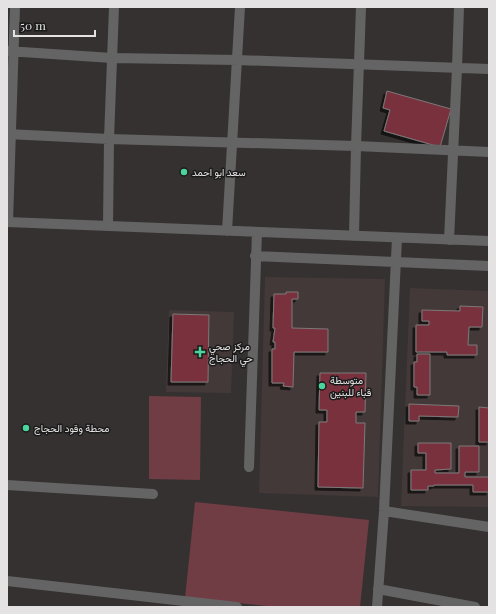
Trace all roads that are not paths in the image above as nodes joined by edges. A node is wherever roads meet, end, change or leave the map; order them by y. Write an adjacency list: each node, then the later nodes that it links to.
1 (15, 7): 6 (street)
2 (114, 7): 7 (street)
3 (240, 7): 8 (street)
4 (361, 7): 9 (street)
5 (458, 7): 10 (street)
6 (10, 52): 7 (street); 12 (street)
7 (112, 58): 8 (street); 13 (street)
8 (238, 60): 9 (street); 14 (street)
9 (359, 64): 10 (street); 15 (street)
10 (458, 68): 11 (street); 16 (street)
11 (489, 69)
12 (9, 134): 13 (street); 18 (street)
13 (109, 139): 14 (street); 19 (street)
14 (232, 142): 15 (street); 20 (street)
15 (356, 146): 16 (street); 22 (street)
16 (453, 151): 17 (street); 24 (street)
17 (489, 152)
18 (7, 222): 19 (street)
19 (108, 226): 20 (street)
20 (227, 231): 21 (street)
21 (257, 232): 22 (street); 26 (street)
22 (354, 236): 23 (street)
23 (397, 238): 24 (street); 27 (street)
24 (449, 240): 25 (street)
25 (489, 241)
26 (255, 256): 27 (street); 29 (street)
27 (395, 262): 28 (street); 32 (street)
28 (489, 266)
29 (249, 467)
30 (7, 486): 31 (street)
31 (153, 494)
32 (384, 511): 33 (street); 35 (street)
33 (489, 527)
34 (7, 581): 36 (street)
35 (378, 589): 38 (street); 39 (street)
36 (214, 606): 37 (street)
37 (237, 607)
38 (377, 607)
39 (473, 607)

